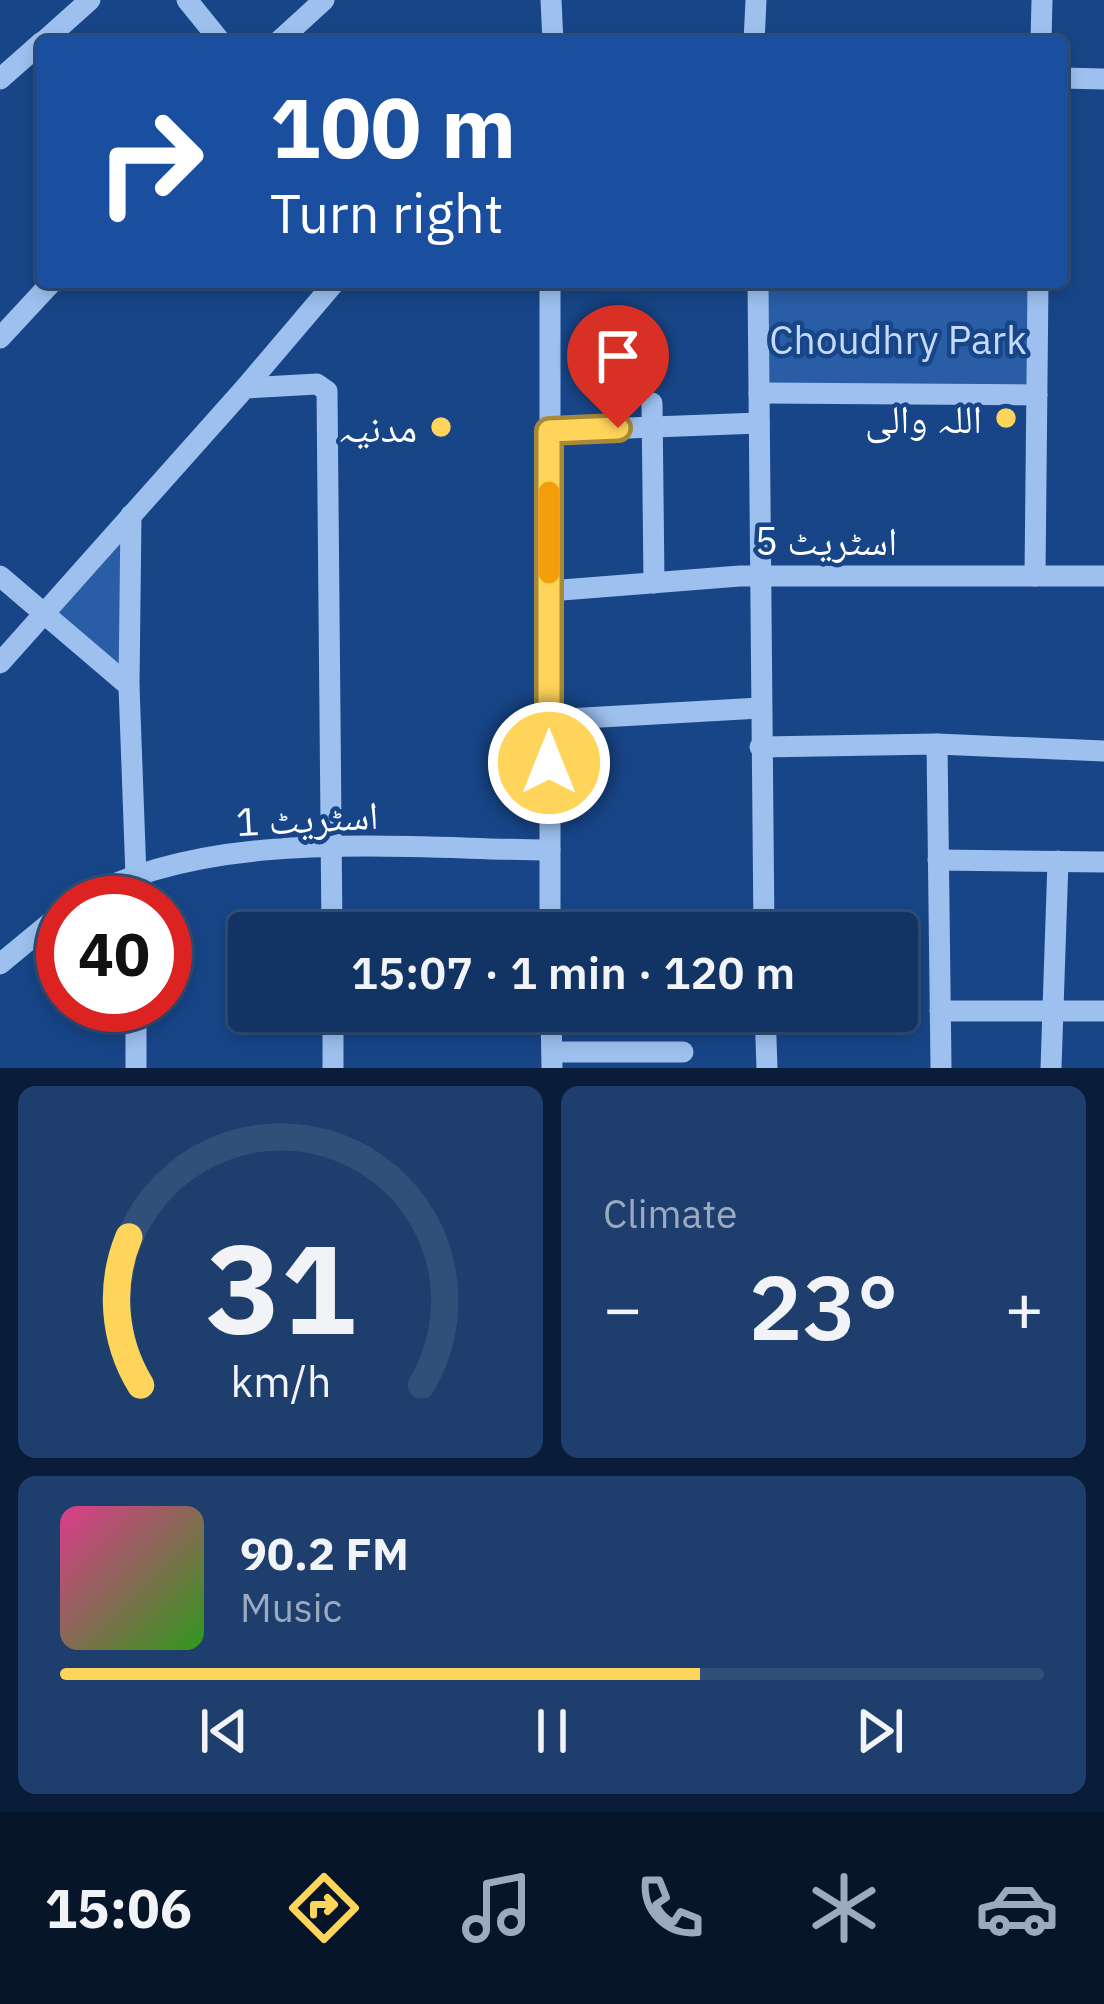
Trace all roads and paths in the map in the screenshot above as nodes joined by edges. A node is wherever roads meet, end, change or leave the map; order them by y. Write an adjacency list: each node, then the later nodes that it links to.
1 (89, 0): 7 (street)
2 (187, 0): 8 (street)
3 (324, 0): 9 (street)
4 (551, 0): 10 (street)
5 (756, 0): 11 (street)
6 (1042, 0): 12 (street)
7 (49, 36)
8 (216, 36)
9 (285, 36)
10 (553, 36)
11 (754, 36)
12 (1041, 36)
13 (36, 47): 15 (street)
14 (1068, 78): 16 (street)
15 (0, 79)
16 (1104, 79)
17 (46, 288): 22 (street)
18 (330, 288): 23 (street)
19 (550, 288): 29 (street)
20 (758, 288): 24 (street)
21 (1038, 288): 25 (street)
22 (0, 338)
23 (245, 388): 30 (street); 45 (street)
24 (759, 393): 25 (street); 27 (street)
25 (1036, 395): 33 (street)
26 (652, 403): 28 (street)
27 (759, 423): 28 (street); 32 (street)
28 (652, 427): 29 (street); 35 (street)
29 (549, 431): 36 (street)
30 (131, 514): 37 (street); 39 (street)
31 (0, 576): 37 (street)
32 (759, 576): 33 (street, اسٹریٹ 5); 35 (street, اسٹریٹ 5); 40 (street)
33 (1035, 576): 34 (street, اسٹریٹ 5)
34 (1104, 577)
35 (654, 583): 36 (street, اسٹریٹ 5)
36 (549, 592): 41 (street)
37 (42, 617): 38 (street); 39 (street)
38 (0, 663)
39 (129, 686): 50 (street)
40 (760, 708): 41 (street); 43 (street)
41 (549, 720): 46 (street)
42 (937, 744): 43 (street); 44 (street); 47 (street)
43 (760, 747): 54 (street)
44 (1104, 751)
45 (332, 849): 46 (street, اسٹریٹ 1); 50 (street, اسٹریٹ 1); 52 (street)
46 (550, 850): 53 (street)
47 (938, 860): 48 (street); 57 (street)
48 (1058, 861): 49 (street); 58 (street)
49 (1104, 862)
50 (137, 874): 51 (street, اسٹریٹ 1)
51 (133, 876)
52 (332, 912)
53 (550, 912)
54 (764, 912)
55 (36, 934): 56 (street)
56 (0, 964)
57 (940, 1010): 58 (street); 68 (street)
58 (1052, 1011): 59 (street); 69 (street)
59 (1104, 1011)
60 (136, 1032): 65 (street)
61 (333, 1032): 66 (street)
62 (765, 1032): 67 (street)
63 (683, 1052): 64 (street)
64 (552, 1060)
65 (136, 1068)
66 (333, 1068)
67 (766, 1068)
68 (941, 1068)
69 (1051, 1068)

